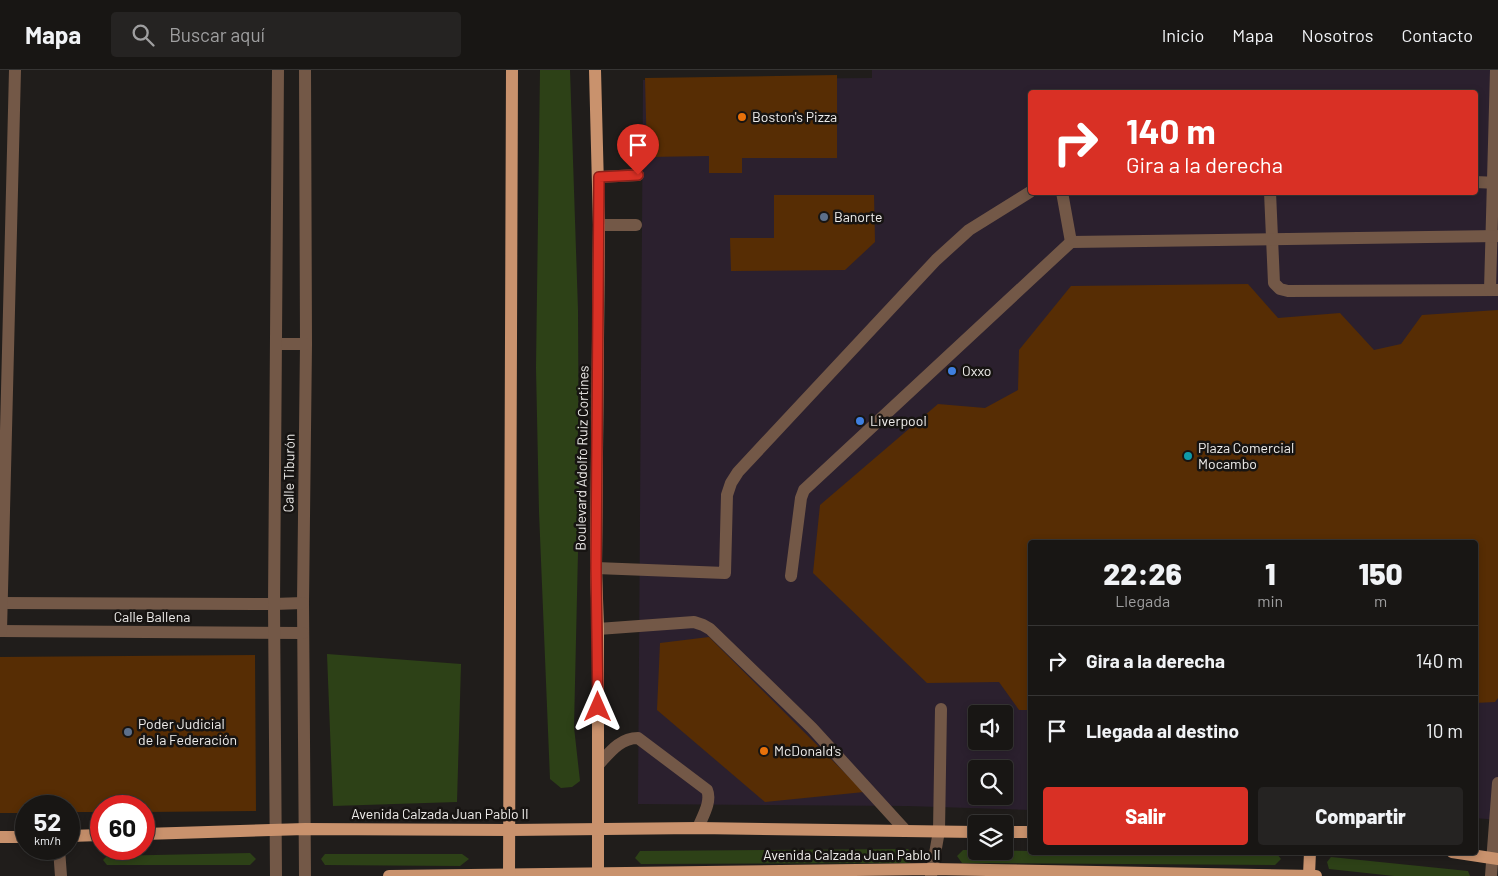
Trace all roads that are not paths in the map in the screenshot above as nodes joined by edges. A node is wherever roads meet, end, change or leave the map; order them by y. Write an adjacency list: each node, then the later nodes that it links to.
1 (15, 70): 22 (street)
2 (278, 70): 20 (street, Calle Tiburón)
3 (305, 70): 21 (street, Calle Tiburón)
4 (512, 70): 40 (main road)
5 (595, 70): 8 (main road, Boulevard Adolfo Ruiz Cortines)
6 (1496, 70): 10 (street)
7 (638, 175): 8 (street)
8 (599, 177): 14 (main road, Boulevard Adolfo Ruiz Cortines)
9 (1478, 182): 10 (street)
10 (1496, 183): 16 (street)
11 (1028, 193): 24 (street)
12 (1063, 195): 18 (street)
13 (1270, 195): 17 (street)
14 (599, 225): 15 (street); 24 (main road, Boulevard Adolfo Ruiz Cortines)
15 (636, 225)
16 (1495, 236): 17 (street); 19 (street)
17 (1271, 238): 18 (street); 19 (street)
18 (1071, 242): 25 (street)
19 (1494, 290)
20 (277, 344): 21 (street); 28 (street, Calle Tiburón)
21 (306, 344): 27 (street, Calle Tiburón)
22 (2, 477): 23 (street)
23 (1, 542): 26 (street)
24 (596, 568): 29 (main road, Boulevard Adolfo Ruiz Cortines)
25 (791, 576)
26 (1, 602): 28 (street, Calle Ballena); 30 (street)
27 (303, 602): 28 (street, Calle Ballena); 32 (street, Calle Tiburón)
28 (274, 604): 31 (street, Calle Tiburón)
29 (598, 629): 34 (main road, Boulevard Adolfo Ruiz Cortines); 41 (street)
30 (1, 631): 31 (street, Calle Ballena)
31 (275, 632): 32 (street, Calle Ballena); 39 (street, Calle Tiburón)
32 (303, 633): 38 (street, Calle Tiburón)
33 (941, 709): 42 (street)
34 (598, 765): 36 (main road, Boulevard Adolfo Ruiz Cortines); 37 (street)
35 (1498, 783): 51 (street)
36 (597, 828): 37 (main road, Avenida Calzada Juan Pablo II); 40 (main road, Avenida Calzada Juan Pablo II); 54 (main road, Boulevard Adolfo Ruiz Cortines)
37 (698, 828): 41 (main road, Avenida Calzada Juan Pablo II)
38 (306, 829): 39 (main road, Avenida Calzada Juan Pablo II); 40 (main road, Avenida Calzada Juan Pablo II); 59 (street, Calle Tiburón)
39 (276, 830): 46 (main road, Avenida Calzada Juan Pablo II); 58 (street, Calle Tiburón)
40 (510, 830): 55 (main road)
41 (906, 831): 42 (main road, Avenida Calzada Juan Pablo II)
42 (939, 831): 43 (main road, Avenida Calzada Juan Pablo II); 53 (street)
43 (968, 832)
44 (1013, 832): 45 (main road)
45 (1028, 832)
46 (155, 834)
47 (15, 837): 48 (main road)
48 (0, 838)
49 (1310, 855): 56 (main road)
50 (1474, 855): 51 (main road)
51 (1495, 858): 62 (street)
52 (60, 860): 57 (street)
53 (932, 873): 54 (main road, Avenida Calzada Juan Pablo II); 56 (main road, Avenida Calzada Juan Pablo II)
54 (598, 874): 55 (main road, Avenida Calzada Juan Pablo II)
55 (509, 875): 60 (main road, Avenida Calzada Juan Pablo II)
56 (1309, 875): 61 (main road, Avenida Calzada Juan Pablo II)
57 (61, 876)
58 (276, 876)
59 (305, 876)
60 (389, 876)
61 (1316, 876)
62 (1491, 876)

